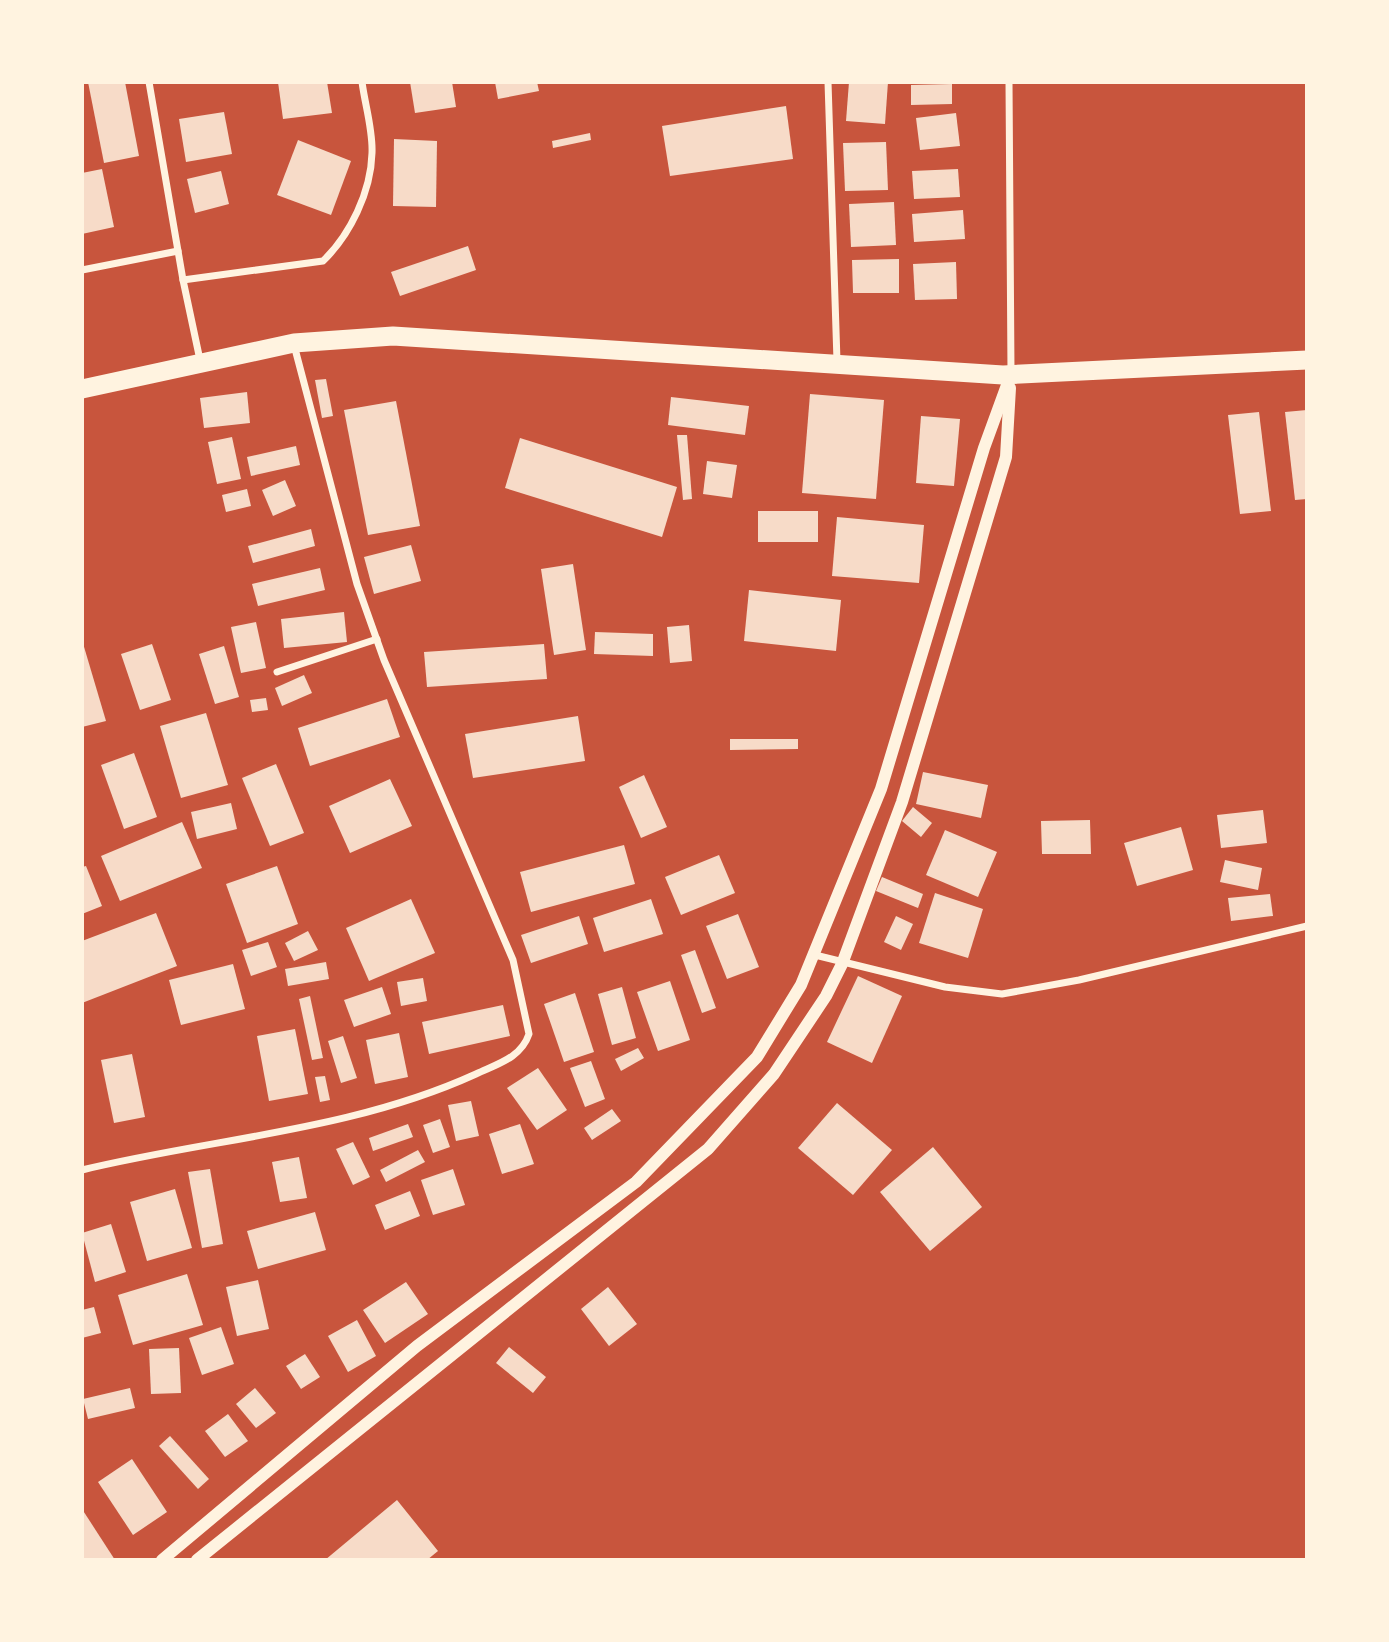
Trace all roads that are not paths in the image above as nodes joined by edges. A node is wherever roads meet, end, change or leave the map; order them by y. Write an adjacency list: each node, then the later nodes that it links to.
1 (149, 82): 5 (street)
2 (362, 82): 7 (street)
3 (828, 82): 11 (street)
4 (1009, 82): 12 (street)
5 (178, 251): 6 (street); 7 (street)
6 (82, 270)
7 (183, 280): 10 (street)
8 (294, 343): 10 (highway); 11 (highway); 14 (street)
9 (1307, 360): 12 (highway)
10 (201, 363): 13 (highway)
11 (837, 364): 12 (highway)
12 (1011, 374): 17 (street); 18 (street)
13 (82, 389)
14 (377, 639): 15 (street); 19 (street)
15 (277, 672)
16 (1307, 926): 18 (street)
17 (815, 955): 18 (street); 20 (street)
18 (842, 964): 21 (street)
19 (82, 1170)
20 (331, 1419): 21 (street); 22 (street)
21 (349, 1437): 23 (street)
22 (162, 1560)
23 (197, 1560)

